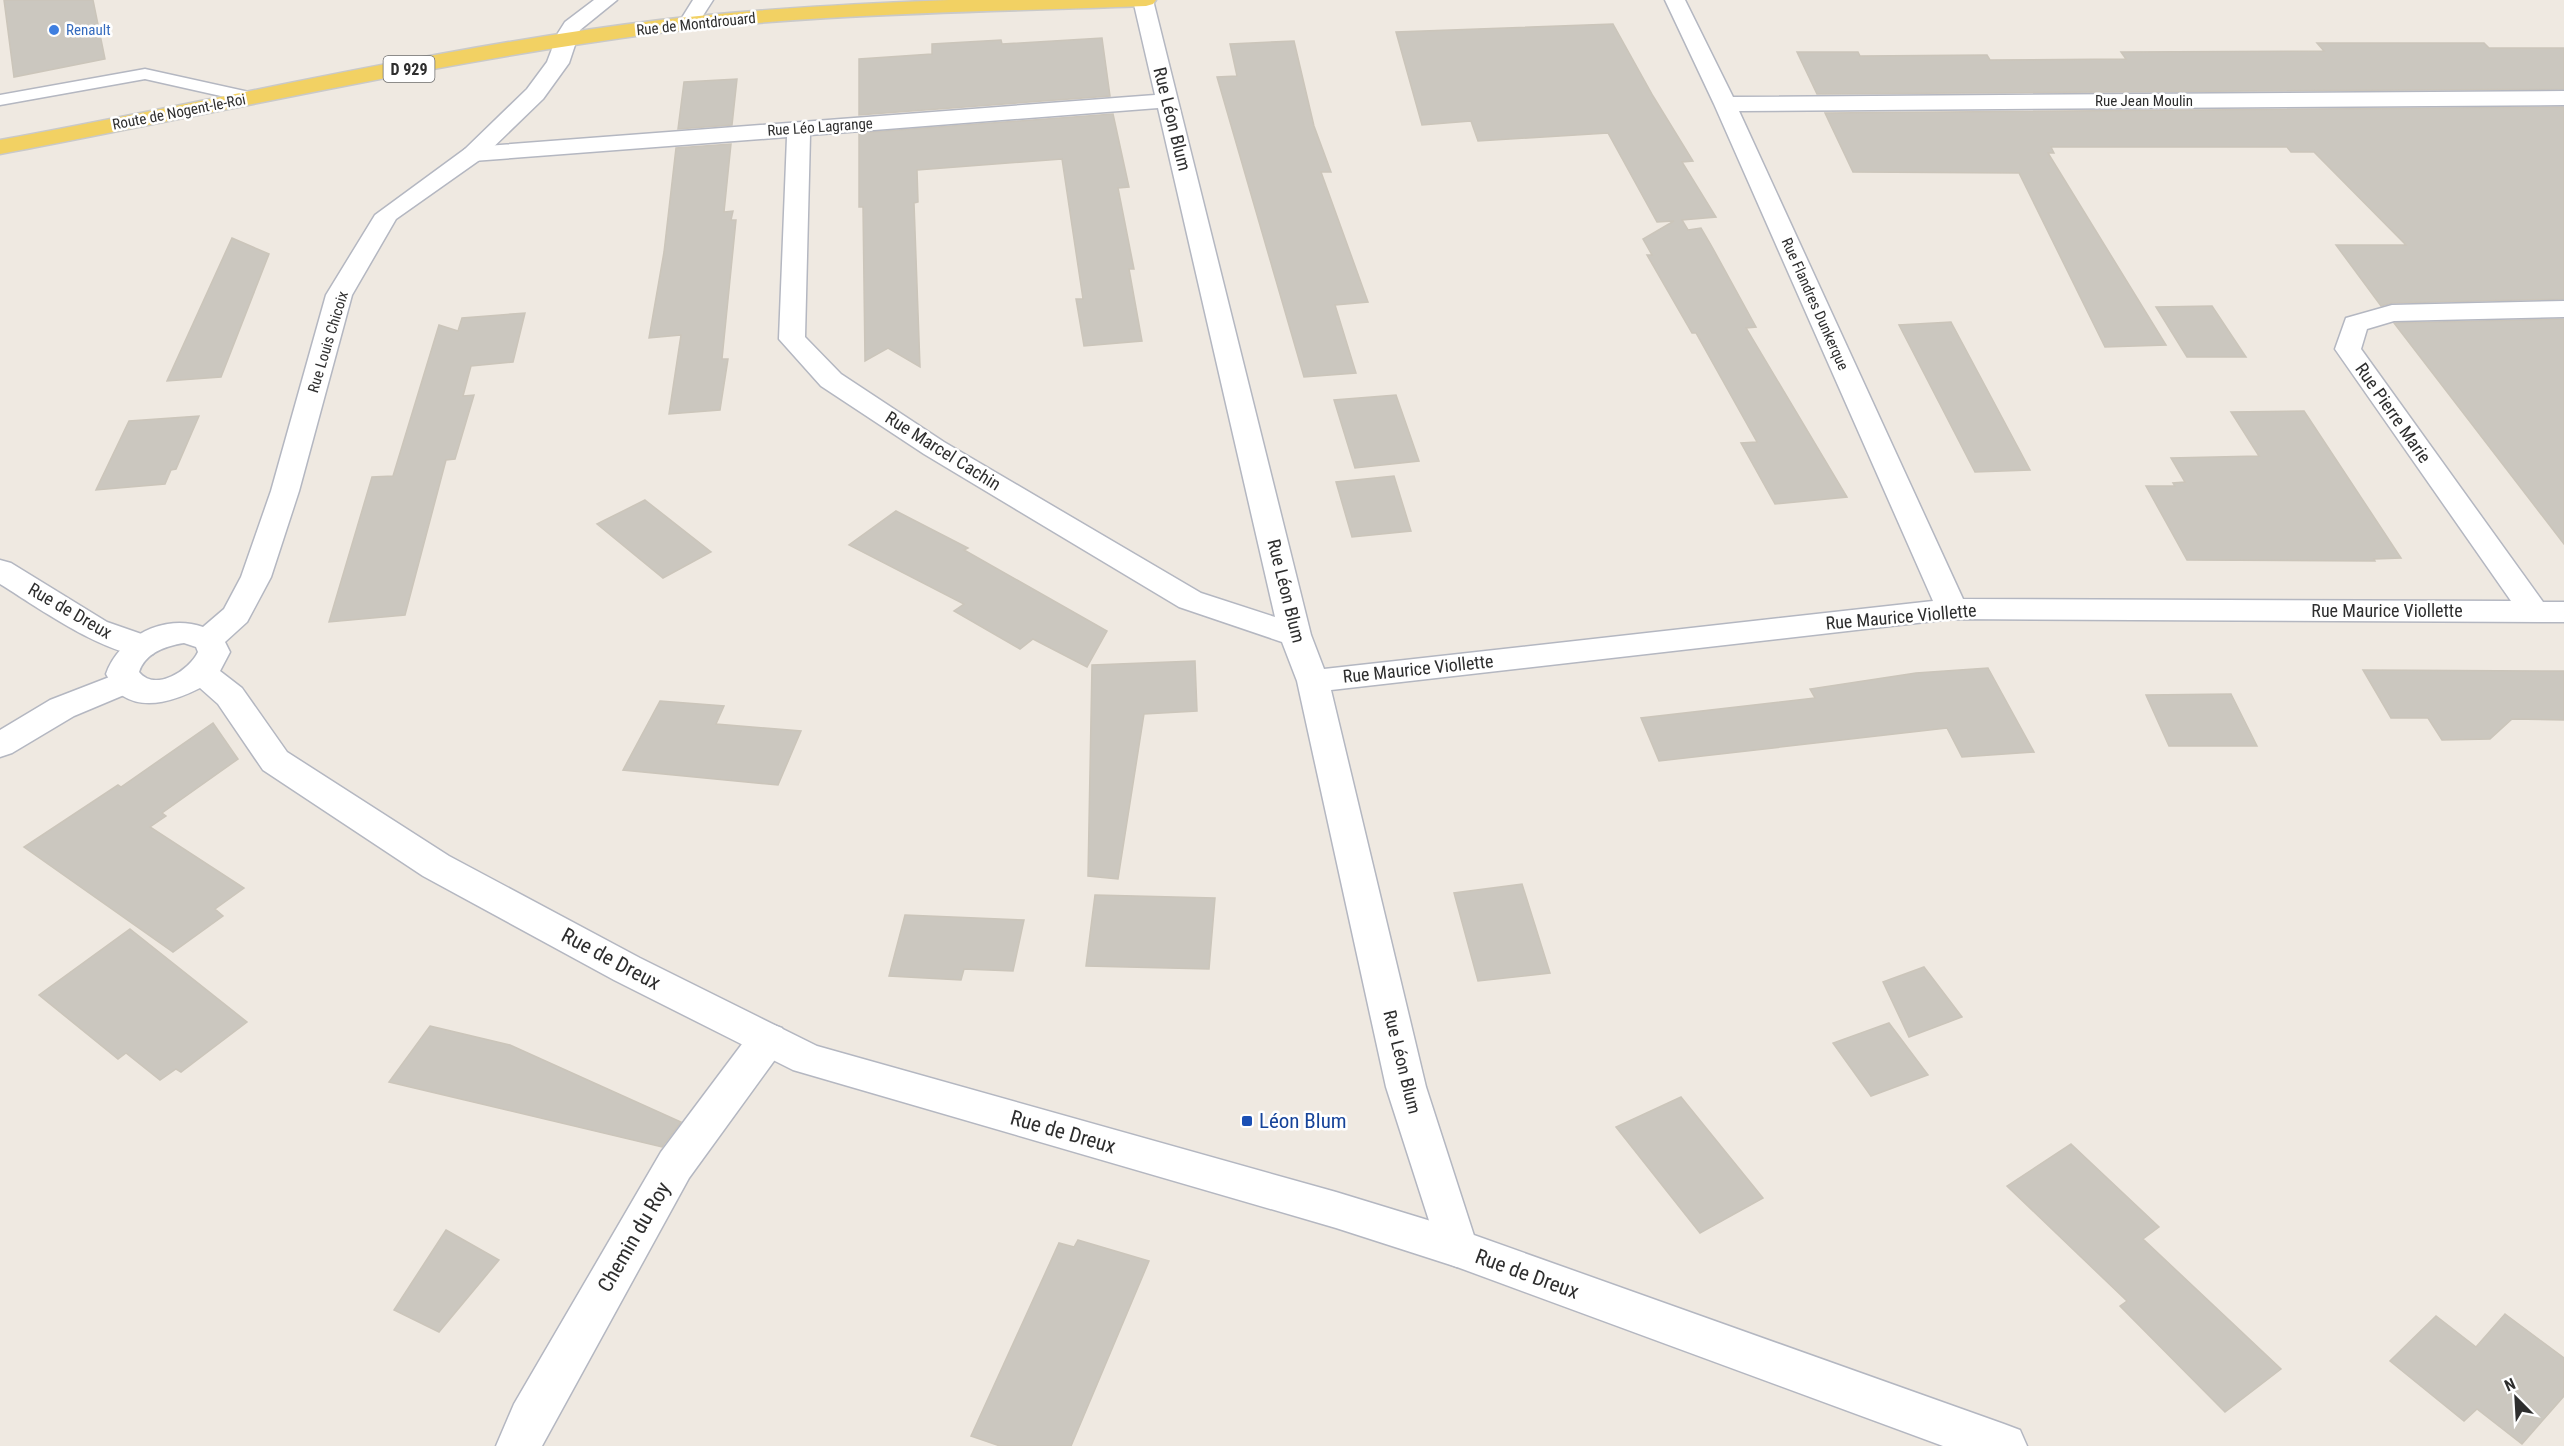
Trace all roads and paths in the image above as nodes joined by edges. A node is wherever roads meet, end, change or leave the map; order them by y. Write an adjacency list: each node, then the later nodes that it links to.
1 (607, 0): 6 (street, Rue Louis Chicoix)
2 (703, 0): 5 (street)
3 (1144, 0): 5 (main road, Rue de Montdrouard / D 929); 10 (street, Rue Léon Blum)
4 (1675, 0): 11 (street, Rue Flandres Dunkerque)
5 (688, 24): 6 (main road, Rue de Montdrouard / D 929)
6 (566, 40): 7 (main road, Rue de Montdrouard / D 929); 15 (street, Rue Louis Chicoix)
7 (252, 98): 9 (lane); 13 (main road, Route de Nogent-le-Roi / D 929); 14 (main road, Route de Nogent-le-Roi / D 929)
8 (2564, 98): 11 (street, Rue Jean Moulin)
9 (0, 100)
10 (1167, 101): 12 (street, Rue Léo Lagrange); 20 (street, Rue Léon Blum)
11 (1725, 104): 18 (street, Rue Flandres Dunkerque)
12 (800, 128): 15 (street, Rue Léo Lagrange); 20 (street, Rue Marcel Cachin)
13 (0, 137)
14 (0, 147)
15 (473, 154): 22 (street, Rue Louis Chicoix)
16 (2564, 309): 19 (street, Rue Pierre Marie)
17 (0, 570): 21 (street, Rue de Dreux)
18 (1952, 609): 19 (street, Rue Maurice Viollette); 23 (street, Rue Maurice Viollette)
19 (2549, 612)
20 (1295, 635): 23 (street, Rue Léon Blum)
21 (142, 646): 22 (street); 24 (street)
22 (205, 656): 24 (street); 26 (street, Rue de Dreux)
23 (1313, 681): 27 (street, Rue Léon Blum)
24 (125, 682): 25 (street)
25 (0, 745)
26 (768, 1039): 27 (street, Rue de Dreux); 28 (street, Chemin du Roy)
27 (1457, 1248): 29 (street, Rue de Dreux)
28 (519, 1446)
29 (2004, 1446)

